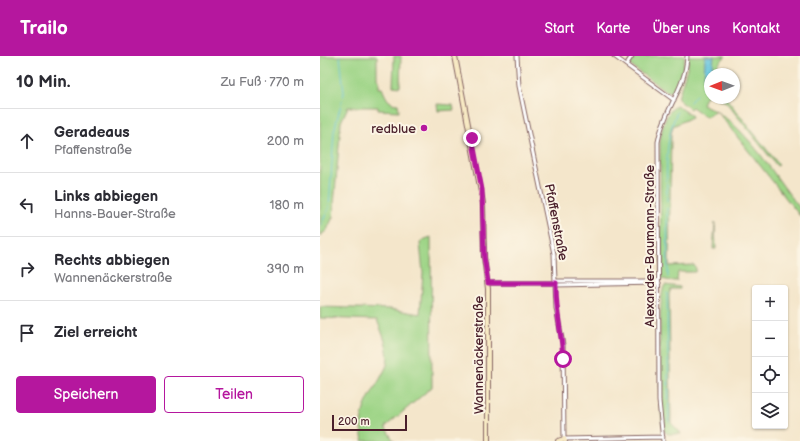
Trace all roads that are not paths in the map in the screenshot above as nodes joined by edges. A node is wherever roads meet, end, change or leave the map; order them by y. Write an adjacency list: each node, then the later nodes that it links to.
1 (455, 56): 8 (street, Wannenäckerstraße)
2 (517, 56): 9 (street, Pfaffenstraße)
3 (614, 56): 6 (street)
4 (632, 56): 6 (street)
5 (687, 56): 7 (street, Alexander-Baumann-Straße)
6 (626, 65): 7 (street)
7 (674, 100): 10 (street, Alexander-Baumann-Straße)
8 (488, 283): 9 (street); 13 (street, Wannenäckerstraße)
9 (556, 283): 10 (street); 12 (street, Pfaffenstraße)
10 (659, 283): 11 (street, Alexander-Baumann-Straße)
11 (663, 439): 12 (street)
12 (565, 440): 14 (street)
13 (488, 441)
14 (558, 441)

